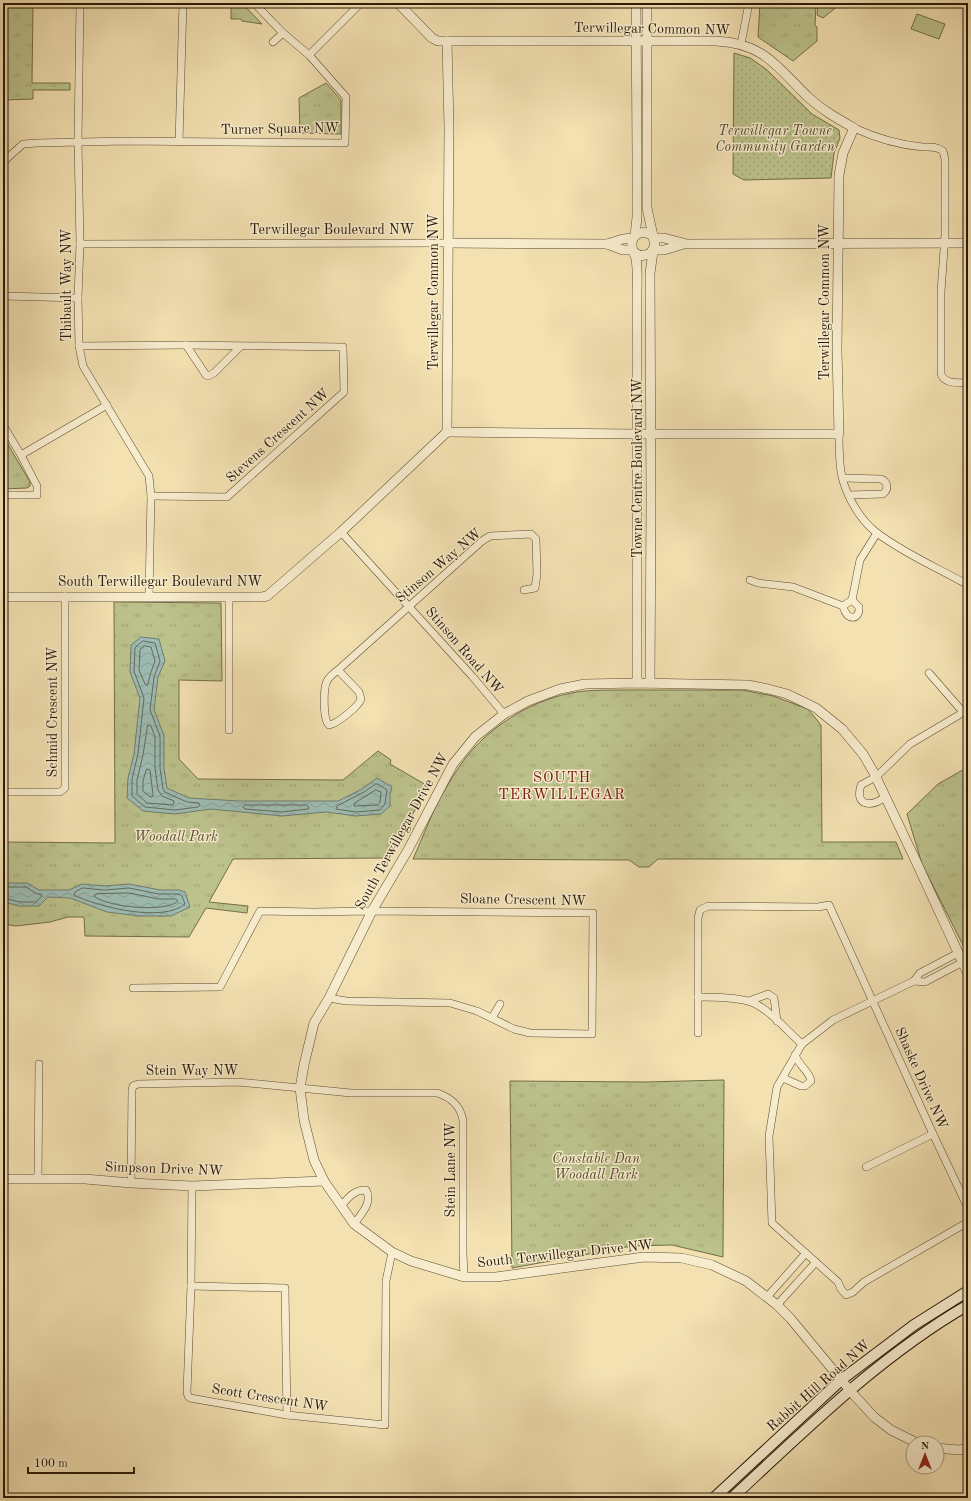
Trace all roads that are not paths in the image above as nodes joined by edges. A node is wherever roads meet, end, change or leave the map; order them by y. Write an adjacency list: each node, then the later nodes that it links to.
1 (80, 3): 17 (street, Thibault Way NW)
2 (183, 3): 18 (street)
3 (254, 3): 9 (street, Turner Square NW)
4 (361, 3): 15 (street)
5 (398, 3): 10 (street)
6 (636, 3): 11 (street)
7 (647, 3): 12 (street)
8 (749, 3): 14 (street)
9 (283, 33): 13 (street); 15 (street, Turner Square NW)
10 (447, 41): 11 (street, Terwillegar Common NW); 22 (street, Terwillegar Common NW)
11 (637, 41): 12 (street, Terwillegar Common NW); 20 (street)
12 (646, 41): 14 (street, Terwillegar Common NW); 21 (street)
13 (273, 42)
14 (741, 44): 16 (street, Terwillegar Common NW)
15 (309, 55): 18 (street, Turner Square NW)
16 (854, 128): 23 (street); 28 (street, Terwillegar Common NW)
17 (78, 141): 18 (street, Turner Square NW); 19 (street, Turner Square NW); 25 (street, Thibault Way NW)
18 (179, 142)
19 (3, 162)
20 (634, 237): 21 (street); 26 (street, Terwillegar Boulevard NW); 29 (street)
21 (653, 237): 27 (street); 30 (street)
22 (447, 243): 25 (street, Terwillegar Boulevard NW); 26 (street, Terwillegar Boulevard NW); 39 (street, Terwillegar Common NW)
23 (944, 243): 24 (street); 28 (street); 36 (street)
24 (968, 243)
25 (80, 244): 32 (street, Thibault Way NW)
26 (607, 244): 29 (street, Terwillegar Boulevard NW)
27 (687, 244): 28 (street); 30 (street)
28 (838, 244): 42 (street, Terwillegar Common NW)
29 (634, 251): 30 (street); 40 (street, Towne Centre Boulevard NW)
30 (653, 251): 41 (street, Towne Centre Boulevard NW)
31 (3, 296): 32 (street)
32 (78, 298): 34 (street, Thibault Way NW)
33 (186, 345): 34 (street, Stevens Crescent NW); 35 (street, Stevens Crescent NW); 35 (street)
34 (79, 346): 37 (street, Thibault Way NW)
35 (240, 347): 47 (street, Stevens Crescent NW)
36 (968, 383)
37 (107, 406): 43 (street); 47 (street, Thibault Way NW)
38 (3, 426): 43 (street)
39 (447, 432): 40 (street); 48 (street, South Terwillegar Boulevard NW)
40 (637, 434): 41 (street); 62 (street, Towne Centre Boulevard NW)
41 (651, 434): 42 (street); 63 (street, Towne Centre Boulevard NW)
42 (839, 434): 44 (street)
43 (21, 455): 45 (street)
44 (843, 478): 46 (street); 46 (street)
45 (3, 495)
46 (848, 495): 49 (street)
47 (151, 496): 54 (street, Thibault Way NW)
48 (341, 532): 56 (street, South Terwillegar Boulevard NW); 58 (street, Stinson Road NW)
49 (877, 533): 51 (street); 57 (street)
50 (750, 580): 59 (street)
51 (968, 584)
52 (524, 590): 58 (street, Stinson Way NW)
53 (65, 596): 54 (street, South Terwillegar Boulevard NW); 55 (street, South Terwillegar Boulevard NW); 68 (street, Schmid Crescent NW)
54 (149, 596): 56 (street, South Terwillegar Boulevard NW)
55 (3, 597)
56 (228, 597): 66 (street)
57 (852, 600): 59 (street); 59 (street)
58 (409, 606): 60 (street, Stinson Way NW); 65 (street, Stinson Road NW)
59 (843, 606)
60 (338, 670): 60 (street, Stinson Way NW)
61 (929, 673): 64 (street)
62 (637, 683): 63 (street, South Terwillegar Drive NW); 65 (street, South Terwillegar Drive NW)
63 (650, 683): 67 (street, South Terwillegar Drive NW)
64 (965, 710): 67 (street)
65 (504, 714): 70 (street, South Terwillegar Drive NW)
66 (229, 730)
67 (876, 777): 69 (street, South Terwillegar Drive NW); 69 (street)
68 (3, 792)
69 (885, 797): 71 (street, South Terwillegar Drive NW)
70 (372, 911): 75 (street); 77 (street, South Terwillegar Drive NW); 81 (street, Sloane Crescent NW)
71 (958, 953): 72 (street, South Terwillegar Drive NW); 74 (street)
72 (963, 962): 73 (street, South Terwillegar Drive NW); 74 (street)
73 (968, 974)
74 (914, 981): 79 (street)
75 (133, 988)
76 (698, 997): 78 (street); 79 (street, Shaske Drive NW); 83 (street)
77 (328, 998): 81 (street, Sloane Crescent NW); 88 (street, South Terwillegar Drive NW)
78 (749, 1001): 82 (street); 82 (street)
79 (873, 1001): 84 (street); 89 (street, Shaske Drive NW)
80 (500, 1004): 81 (street)
81 (492, 1018)
82 (777, 1021): 84 (street)
83 (698, 1033)
84 (802, 1044): 85 (street)
85 (795, 1056): 87 (street); 87 (street)
86 (39, 1064): 91 (street)
87 (783, 1078): 101 (street)
88 (300, 1088): 93 (street, South Terwillegar Drive NW); 94 (street, Stein Way NW); 103 (street, Stein Lane NW)
89 (933, 1134): 90 (street); 97 (street, Shaske Drive NW)
90 (866, 1167)
91 (38, 1179): 92 (street, Simpson Drive NW); 94 (street, Simpson Drive NW)
92 (3, 1180)
93 (324, 1181): 95 (street, Simpson Drive NW); 96 (street, South Terwillegar Drive NW)
94 (131, 1183): 95 (street, Simpson Drive NW)
95 (192, 1186): 104 (street, Scott Crescent NW)
96 (341, 1206): 99 (street, South Terwillegar Drive NW); 99 (street)
97 (968, 1208)
98 (968, 1222): 102 (street)
99 (354, 1224): 100 (street, South Terwillegar Drive NW)
100 (392, 1252): 103 (street, South Terwillegar Drive NW); 111 (street, Scott Crescent NW)
101 (806, 1253): 102 (street); 106 (street)
102 (816, 1262): 107 (street)
103 (464, 1277): 106 (street, South Terwillegar Drive NW)
104 (191, 1286): 111 (street, Scott Crescent NW); 111 (street)
105 (968, 1291): 109 (main road, Rabbit Hill Road NW)
106 (768, 1297): 107 (street, South Terwillegar Drive NW)
107 (777, 1305): 109 (street, South Terwillegar Drive NW)
108 (968, 1306): 110 (main road, Rabbit Hill Road NW)
109 (841, 1380): 110 (street, South Terwillegar Drive NW); 115 (main road, Rabbit Hill Road NW)
110 (850, 1390): 112 (street, South Terwillegar Drive NW); 116 (main road, Rabbit Hill Road NW)
111 (287, 1415)
112 (905, 1437)
113 (945, 1449): 114 (street)
114 (968, 1449)
115 (714, 1498)
116 (732, 1498)

